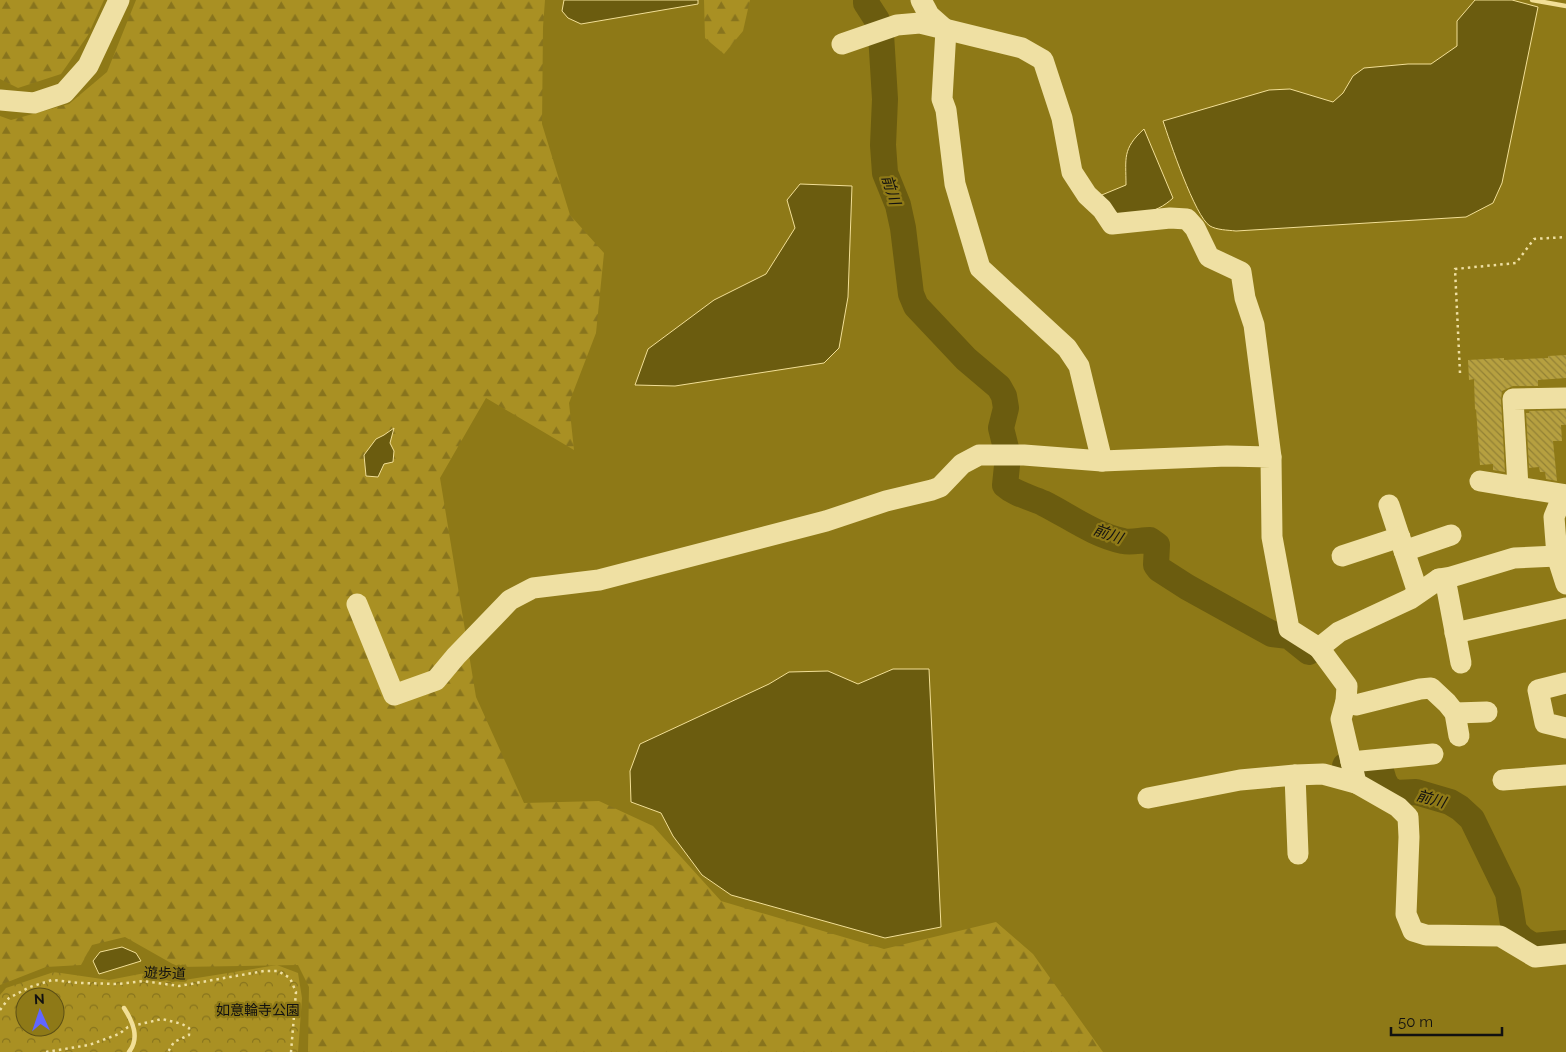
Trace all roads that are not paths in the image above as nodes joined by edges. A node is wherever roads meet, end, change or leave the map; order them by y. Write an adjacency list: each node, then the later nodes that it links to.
1 (119, 0): 5 (street)
2 (921, 0): 3 (street)
3 (946, 30): 4 (street); 7 (street); 8 (street)
4 (842, 44)
5 (0, 100)
6 (1566, 398): 10 (street)
7 (1271, 458): 8 (street); 23 (street)
8 (1102, 461): 20 (street)
9 (1480, 481): 10 (street)
10 (1518, 487): 11 (street)
11 (1565, 495): 16 (street)
12 (1388, 504): 14 (street)
13 (1451, 535): 14 (street)
14 (1402, 544): 15 (street); 19 (street)
15 (1342, 556)
16 (1556, 556): 17 (street); 18 (street)
17 (1440, 579): 19 (street); 22 (street)
18 (1566, 584)
19 (1418, 593): 23 (street)
20 (358, 604)
21 (1566, 608): 22 (street)
22 (1455, 633): 24 (street)
23 (1319, 648): 26 (street)
24 (1461, 663)
25 (1566, 683): 29 (street)
26 (1346, 701): 28 (street); 32 (street)
27 (1487, 712): 28 (street)
28 (1456, 713): 30 (street)
29 (1566, 728)
30 (1459, 736)
31 (1432, 754): 32 (street)
32 (1351, 762): 36 (street)
33 (1566, 775): 35 (street)
34 (1295, 776): 36 (street); 37 (street); 38 (street)
35 (1503, 780)
36 (1356, 783): 39 (street)
37 (1148, 798)
38 (1296, 854)
39 (1566, 954)

